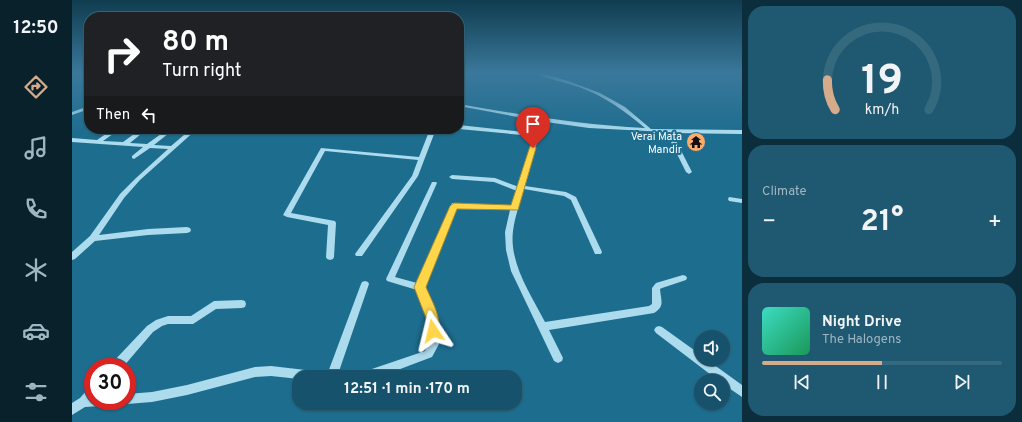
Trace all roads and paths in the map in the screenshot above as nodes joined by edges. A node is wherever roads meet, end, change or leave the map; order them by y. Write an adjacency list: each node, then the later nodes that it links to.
1 (593, 93): 7 (street)
2 (464, 106): 5 (street)
3 (84, 109): 4 (street)
4 (72, 114)
5 (537, 120): 7 (street); 15 (street)
6 (464, 128): 15 (street)
7 (649, 129): 8 (street)
8 (668, 131): 9 (street); 23 (street)
9 (742, 132)
10 (110, 134): 17 (street)
11 (138, 134): 18 (street)
12 (164, 134): 19 (street)
13 (188, 134): 20 (street)
14 (431, 134): 22 (street)
15 (536, 135): 26 (street)
16 (72, 140): 17 (street)
17 (98, 142): 18 (street)
18 (125, 144): 19 (street)
19 (147, 146): 20 (street); 21 (street)
20 (172, 148): 31 (street)
21 (134, 157)
22 (422, 159): 33 (street); 35 (street)
23 (689, 172)
24 (452, 177): 26 (street)
25 (434, 183): 38 (street)
26 (522, 189): 29 (street); 32 (street)
27 (731, 199): 28 (street)
28 (742, 201)
29 (514, 208): 38 (street); 40 (street)
30 (187, 230): 31 (street)
31 (93, 238): 34 (street)
32 (598, 252)
33 (359, 254)
34 (72, 257)
35 (330, 257)
36 (682, 278): 40 (street)
37 (365, 284): 44 (street)
38 (420, 287): 45 (street)
39 (242, 304): 42 (street)
40 (542, 327): 43 (street)
41 (658, 330): 47 (street)
42 (124, 358)
43 (558, 358)
44 (334, 370)
45 (385, 370)
46 (292, 373): 48 (street)
47 (742, 392)
48 (136, 398)
49 (84, 402): 50 (street)
50 (72, 409)

